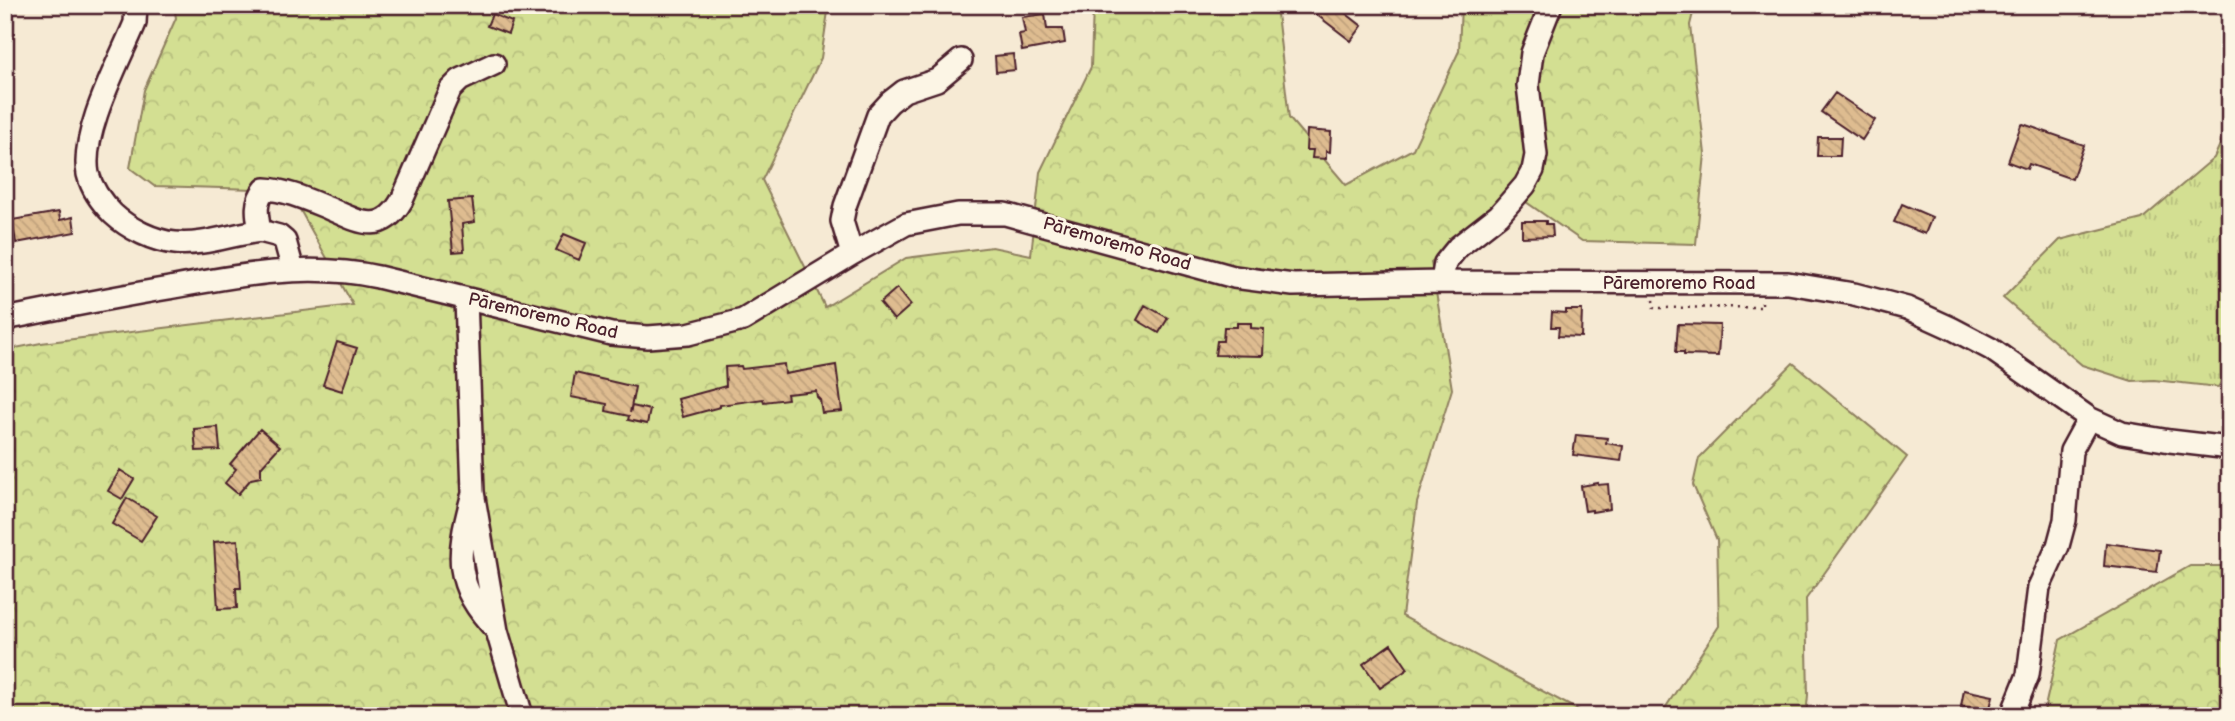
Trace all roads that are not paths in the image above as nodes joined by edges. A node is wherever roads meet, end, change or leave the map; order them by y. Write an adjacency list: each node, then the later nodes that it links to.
1 (136, 5): 5 (street)
2 (1551, 5): 8 (street)
3 (961, 60): 6 (street)
4 (494, 64): 5 (street)
5 (260, 231): 7 (street)
6 (852, 254): 8 (street, Pāremoremo Road); 9 (street, Pāremoremo Road)
7 (293, 270): 9 (street, Pāremoremo Road); 10 (street, Pāremoremo Road)
8 (1442, 282): 11 (street, Pāremoremo Road)
9 (466, 299): 14 (street)
10 (5, 319)
11 (2090, 418): 12 (street, Pāremoremo Road); 13 (street)
12 (2230, 448)
13 (2014, 707)
14 (522, 716)

